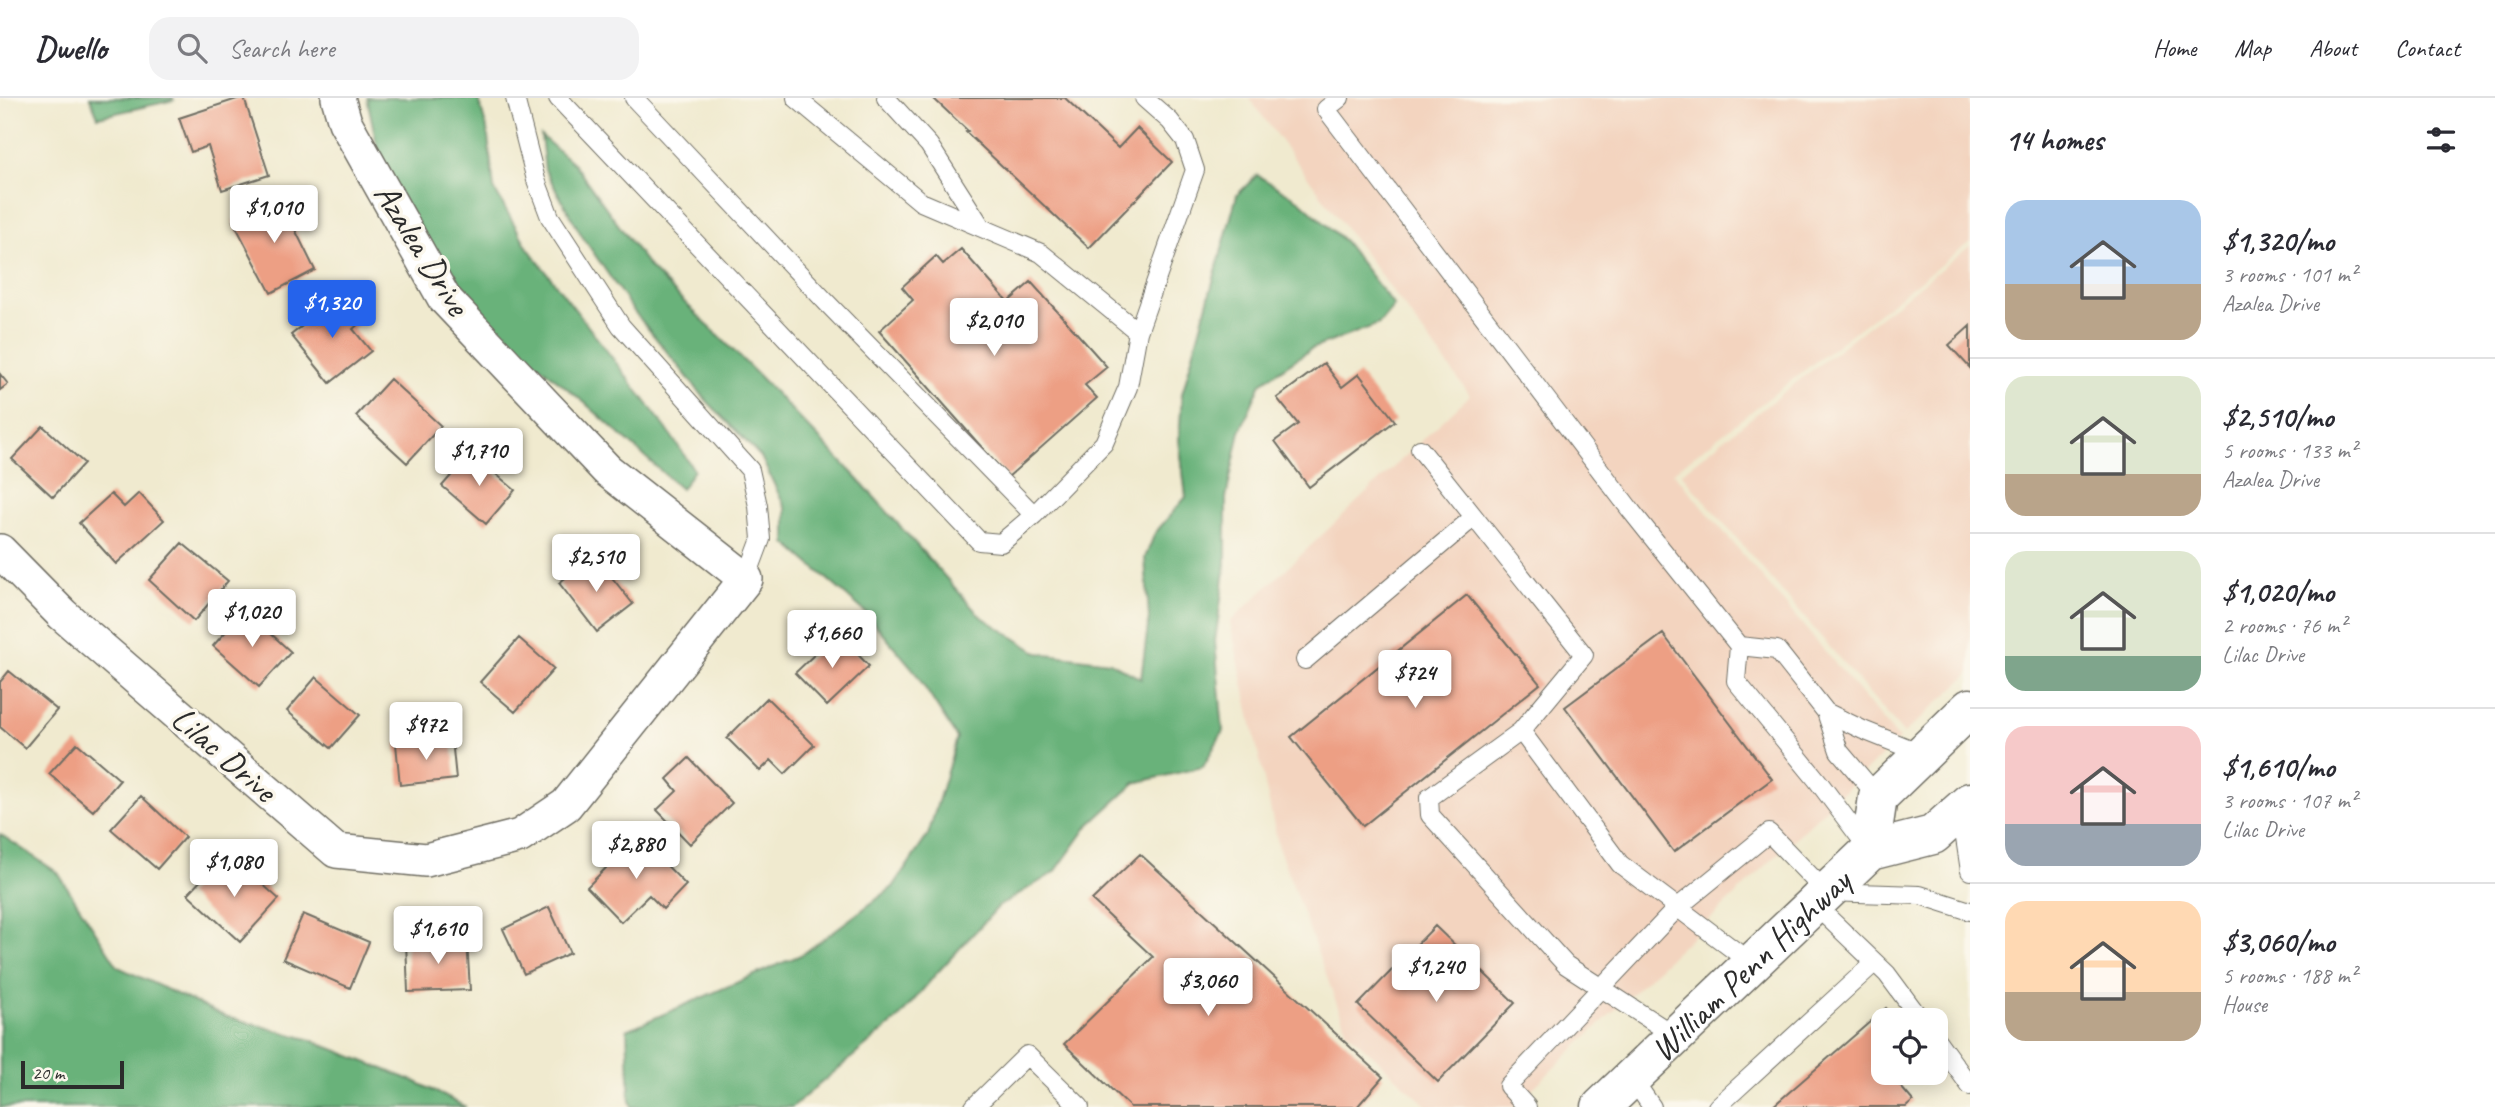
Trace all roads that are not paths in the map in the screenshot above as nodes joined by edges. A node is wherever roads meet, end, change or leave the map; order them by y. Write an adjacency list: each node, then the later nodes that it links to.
1 (338, 98): 15 (street, Azalea Drive)
2 (515, 98): 15 (lane)
3 (558, 98): 12 (lane)
4 (634, 98): 12 (lane)
5 (796, 98): 9 (lane)
6 (886, 98): 9 (lane)
7 (1144, 98): 10 (lane)
8 (1340, 98): 16 (lane)
9 (982, 228): 10 (lane)
10 (1138, 332): 12 (lane)
11 (1420, 449): 13 (lane)
12 (1034, 515)
13 (1474, 517): 17 (lane); 20 (lane)
14 (0, 551): 15 (street, Lilac Drive)
15 (746, 579)
16 (1739, 646): 19 (lane); 24 (lane)
17 (1305, 660)
18 (1970, 708): 21 (highway)
19 (1826, 712): 21 (lane); 22 (lane)
20 (1521, 730): 27 (lane); 31 (lane)
21 (1923, 754): 22 (highway)
22 (1878, 797): 24 (highway, William Penn Highway)
23 (1965, 807): 24 (highway, William Penn Highway); 25 (lane)
24 (1870, 851): 26 (highway, William Penn Highway)
25 (1970, 871)
26 (1820, 898): 27 (lane); 28 (lane); 29 (highway, William Penn Highway); 30 (lane)
27 (1676, 908): 29 (lane); 31 (lane)
28 (1970, 911)
29 (1752, 963): 33 (highway, William Penn Highway)
30 (1874, 963): 32 (lane); 41 (lane)
31 (1603, 987): 33 (lane); 39 (lane)
32 (1913, 1008)
33 (1675, 1037): 36 (highway, William Penn Highway)
34 (1948, 1056): 35 (lane)
35 (1970, 1086)
36 (1642, 1092): 40 (highway, William Penn Highway)
37 (974, 1107): 38 (lane)
38 (1080, 1107)
39 (1527, 1107)
40 (1601, 1107)
41 (1717, 1107)

